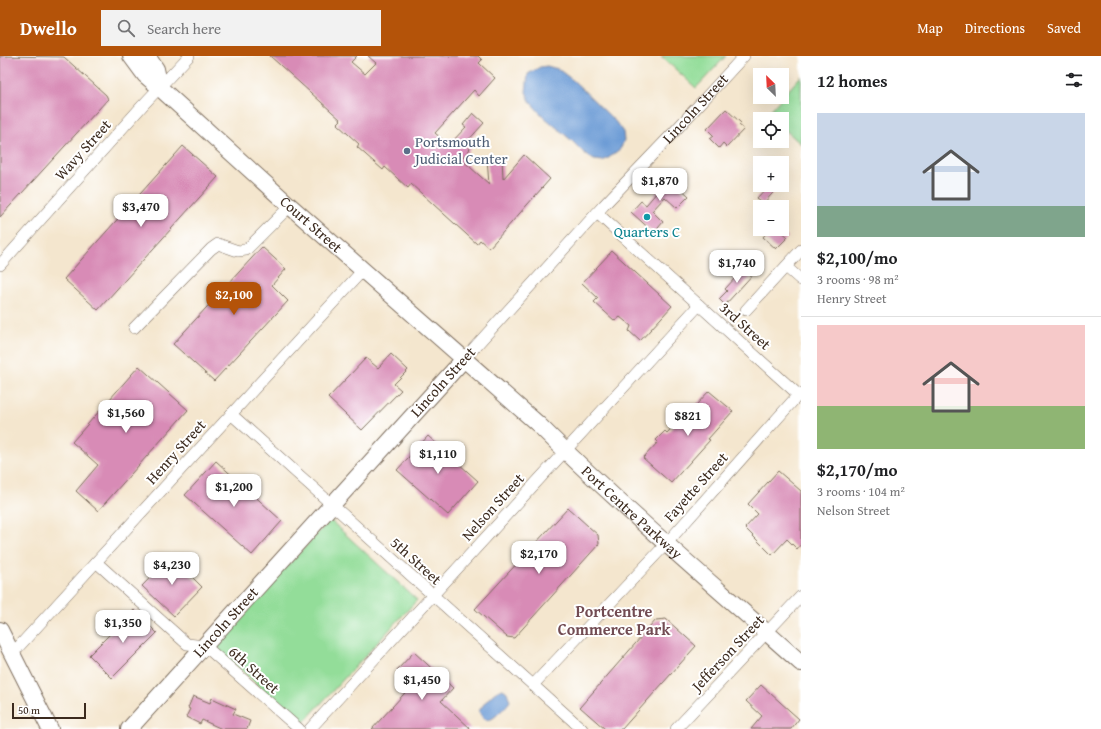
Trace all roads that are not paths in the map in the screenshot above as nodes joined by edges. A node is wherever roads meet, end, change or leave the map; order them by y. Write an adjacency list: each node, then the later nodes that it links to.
1 (131, 56): 5 (main road, Court Street)
2 (147, 56): 5 (main road)
3 (189, 56): 5 (street, Wavy Street)
4 (744, 56): 7 (street, Lincoln Street)
5 (160, 88): 6 (main road, Court Street); 9 (street, Wavy Street)
6 (290, 206): 11 (main road, Court Street); 15 (street)
7 (597, 213): 13 (street, 3rd Street); 16 (street, Lincoln Street)
8 (801, 250): 10 (street)
9 (0, 265)
10 (786, 267): 12 (street); 14 (street)
11 (363, 270): 16 (main road, Court Street); 18 (street, Henry Street)
12 (801, 280)
13 (699, 305): 17 (street, 3rd Street); 19 (street, Nelson Street)
14 (746, 310)
15 (134, 328)
16 (464, 359): 19 (main road, Port Centre Parkway); 20 (main road, Lincoln Street)
17 (800, 396): 21 (street, Fayette Street)
18 (231, 414): 20 (street, 5th Street); 22 (street, Henry Street)
19 (565, 451): 21 (main road, Port Centre Parkway); 23 (street, Nelson Street)
20 (332, 505): 23 (street, 5th Street); 27 (main road, Lincoln Street)
21 (666, 544): 26 (main road, Port Centre Parkway); 30 (street, Fayette Street)
22 (96, 562): 27 (street, 6th Street); 28 (street, Henry Street)
23 (433, 595): 30 (street, 5th Street); 34 (street, Nelson Street)
24 (801, 596): 26 (street, Jefferson Street)
25 (0, 630): 28 (main road)
26 (768, 633): 29 (main road, Port Centre Parkway); 36 (street, Jefferson Street)
27 (205, 646): 32 (main road, Lincoln Street); 33 (street, 6th Street)
28 (12, 654): 31 (main road)
29 (801, 663)
30 (533, 685): 35 (street, 5th Street)
31 (50, 729)
32 (130, 729)
33 (299, 729)
34 (310, 729)
35 (582, 729)
36 (676, 729)

